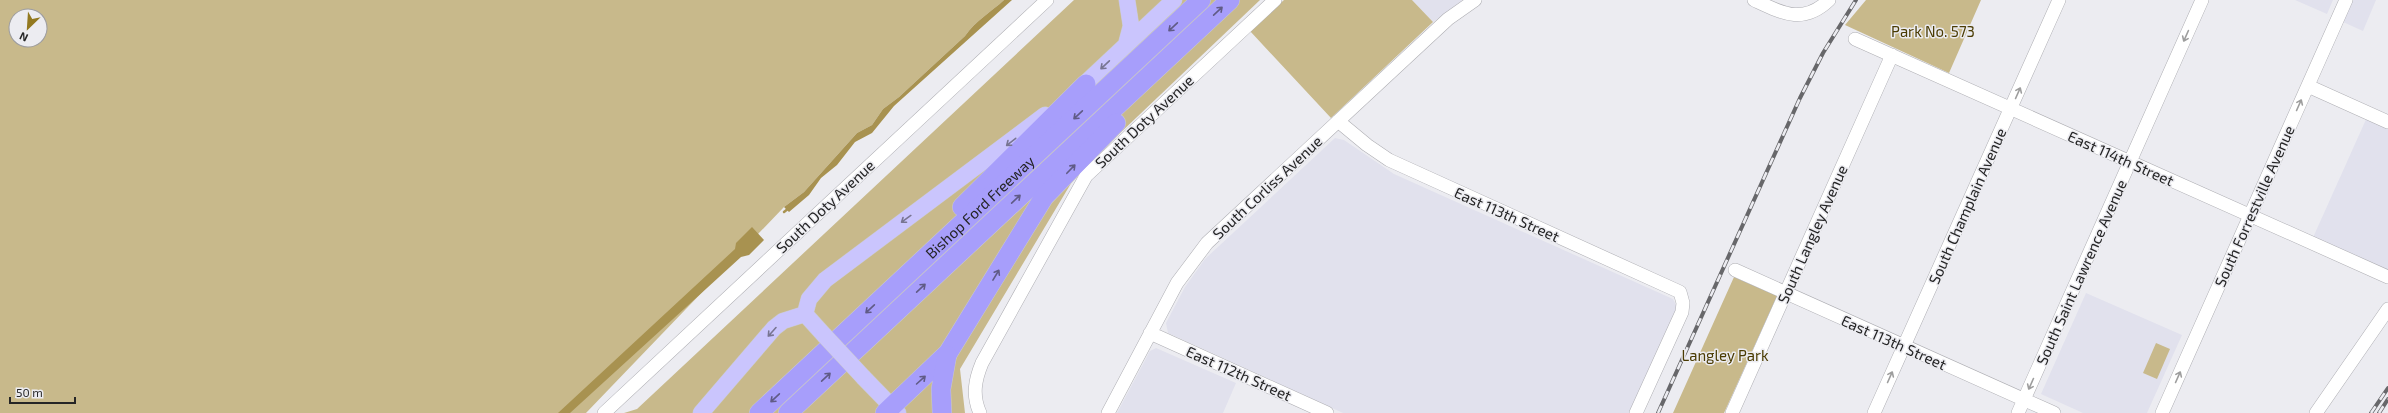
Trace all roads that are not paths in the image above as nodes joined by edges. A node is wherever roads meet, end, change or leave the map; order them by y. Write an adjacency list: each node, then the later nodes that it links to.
1 (1047, 0): 35 (street, South Doty Avenue)
2 (1127, 0): 15 (main road)
3 (1174, 0): 15 (main road)
4 (1201, 0): 26 (highway, Bishop Ford Freeway, one-way to 26)
5 (1230, 0): 14 (highway, Bishop Ford Freeway, one-way to 5)
6 (1275, 0): 40 (street, South Doty Avenue)
7 (1475, 0): 20 (street, South Corliss Avenue)
8 (1754, 0): 9 (street)
9 (1829, 0)
10 (2059, 0): 19 (street, South Champlain Avenue, one-way to 10)
11 (2202, 0): 22 (street, South Saint Lawrence Avenue, one-way to 22)
12 (2346, 0): 18 (street, South Forrestville Avenue)
13 (1855, 39): 16 (street, East 114th Street)
14 (1186, 41): 32 (highway, one-way to 14); 38 (highway, Bishop Ford Freeway, one-way to 14)
15 (1125, 47): 17 (main road, one-way to 17)
16 (1892, 55): 19 (street, East 114th Street); 27 (street, South Langley Avenue)
17 (1086, 84): 26 (highway); 29 (main road, one-way to 29)
18 (2308, 86): 21 (street); 23 (street, South Forrestville Avenue, one-way to 18)
19 (2010, 109): 22 (street, East 114th Street); 31 (street, South Champlain Avenue)
20 (1338, 121): 30 (street, South Corliss Avenue); 43 (street, East 113th Street)
21 (2388, 122)
22 (2130, 162): 23 (street, East 114th Street); 33 (street, South Saint Lawrence Avenue, one-way to 33)
23 (2250, 216): 25 (street, East 114th Street); 48 (street, South Forrestville Avenue, one-way to 23)
24 (1735, 270): 27 (street, East 113th Street)
25 (2388, 277)
26 (888, 293): 37 (highway, Bishop Ford Freeway, one-way to 37)
27 (1785, 293): 31 (street, East 113th Street); 44 (street, South Langley Avenue)
28 (2388, 309): 49 (street)
29 (805, 314): 34 (main road, bridge); 36 (main road, one-way to 36)
30 (1150, 333): 41 (street, South Corliss Avenue); 42 (street, East 112th Street)
31 (1904, 346): 33 (street, East 113th Street); 45 (street, South Champlain Avenue, one-way to 31)
32 (948, 353): 34 (highway, one-way to 32); 39 (highway)
33 (2024, 400): 46 (street, South Saint Lawrence Avenue); 47 (street, East 113th Street)
34 (891, 411)
35 (604, 413)
36 (701, 413)
37 (759, 413)
38 (788, 413)
39 (942, 413)
40 (980, 413)
41 (1108, 413)
42 (1327, 413)
43 (1636, 413)
44 (1732, 413)
45 (1874, 413)
46 (2018, 413)
47 (2054, 413)
48 (2162, 413)
49 (2316, 413)

